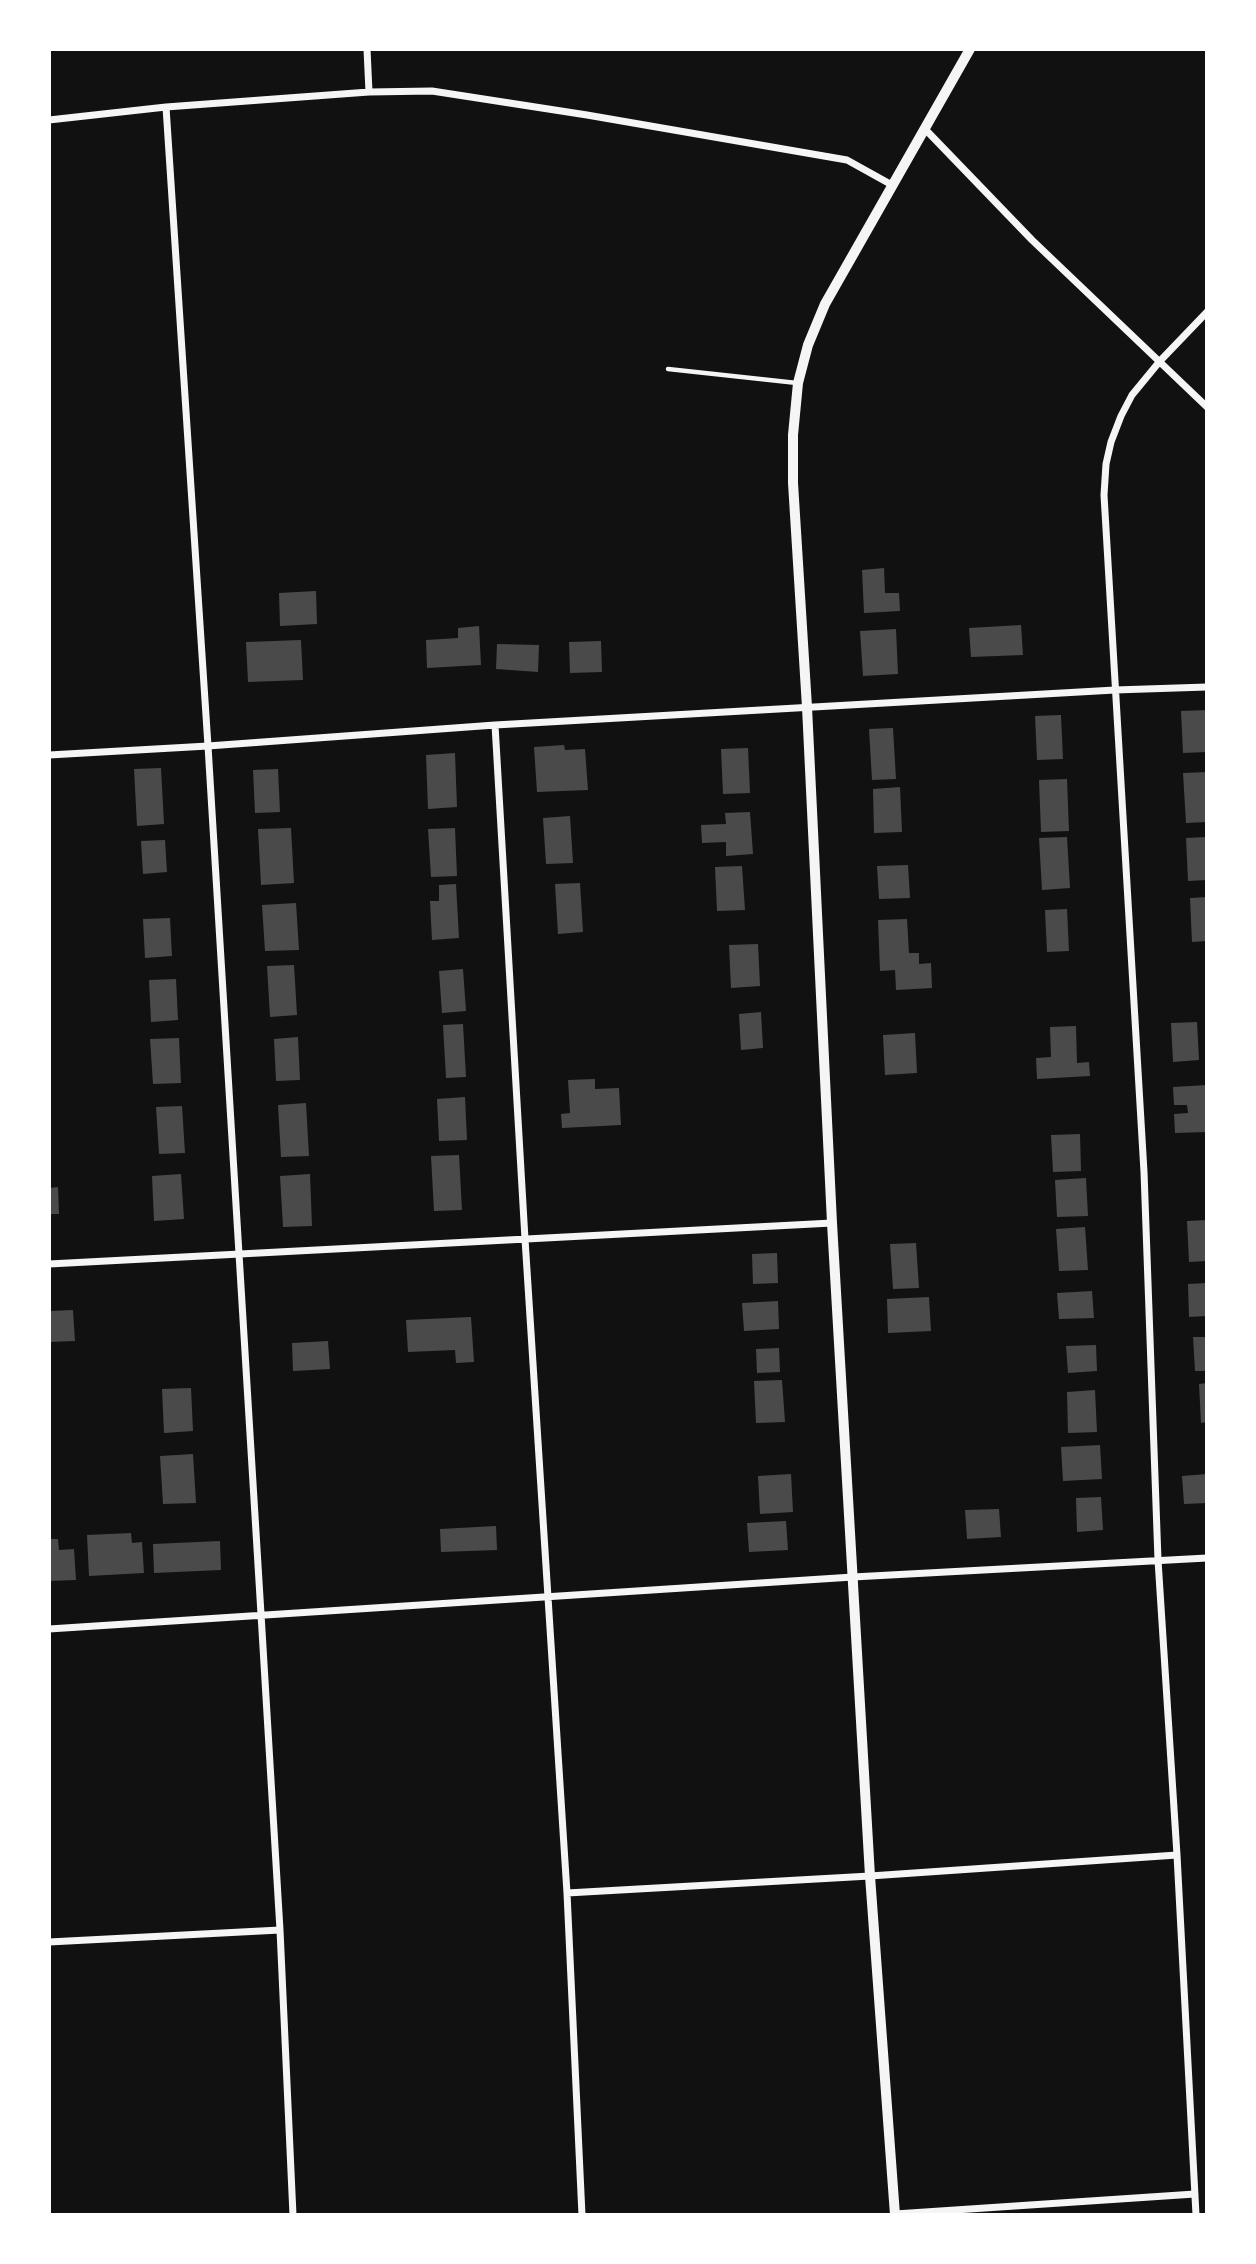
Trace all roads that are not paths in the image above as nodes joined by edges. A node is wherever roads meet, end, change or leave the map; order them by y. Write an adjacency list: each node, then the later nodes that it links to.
1 (366, 49): 3 (street)
2 (970, 49): 6 (street)
3 (369, 92): 4 (street); 7 (street)
4 (166, 107): 5 (street); 17 (street)
5 (49, 120)
6 (924, 128): 7 (street); 9 (street)
7 (892, 185): 11 (street)
8 (1207, 312): 9 (street)
9 (1160, 361): 12 (street); 14 (street)
10 (668, 369): 11 (lane)
11 (798, 383): 15 (street)
12 (1207, 407)
13 (1207, 687): 14 (street)
14 (1115, 690): 15 (street); 24 (street)
15 (807, 707): 16 (street); 19 (street)
16 (495, 725): 17 (street); 20 (street)
17 (208, 746): 18 (street); 21 (street)
18 (49, 755)
19 (832, 1223): 20 (street); 25 (street)
20 (525, 1240): 21 (street); 26 (street)
21 (238, 1254): 22 (street); 27 (street)
22 (49, 1264)
23 (1207, 1558): 24 (street)
24 (1158, 1560): 25 (street); 29 (street)
25 (853, 1577): 26 (street); 30 (street)
26 (548, 1597): 27 (street); 31 (street)
27 (261, 1614): 28 (street); 32 (street)
28 (49, 1629)
29 (1177, 1855): 30 (street); 34 (street)
30 (870, 1876): 31 (street); 37 (street)
31 (567, 1894): 36 (street)
32 (280, 1930): 33 (street); 35 (street)
33 (49, 1942)
34 (1195, 2194): 37 (street); 38 (street)
35 (293, 2215)
36 (582, 2215)
37 (895, 2215)
38 (1196, 2215)

